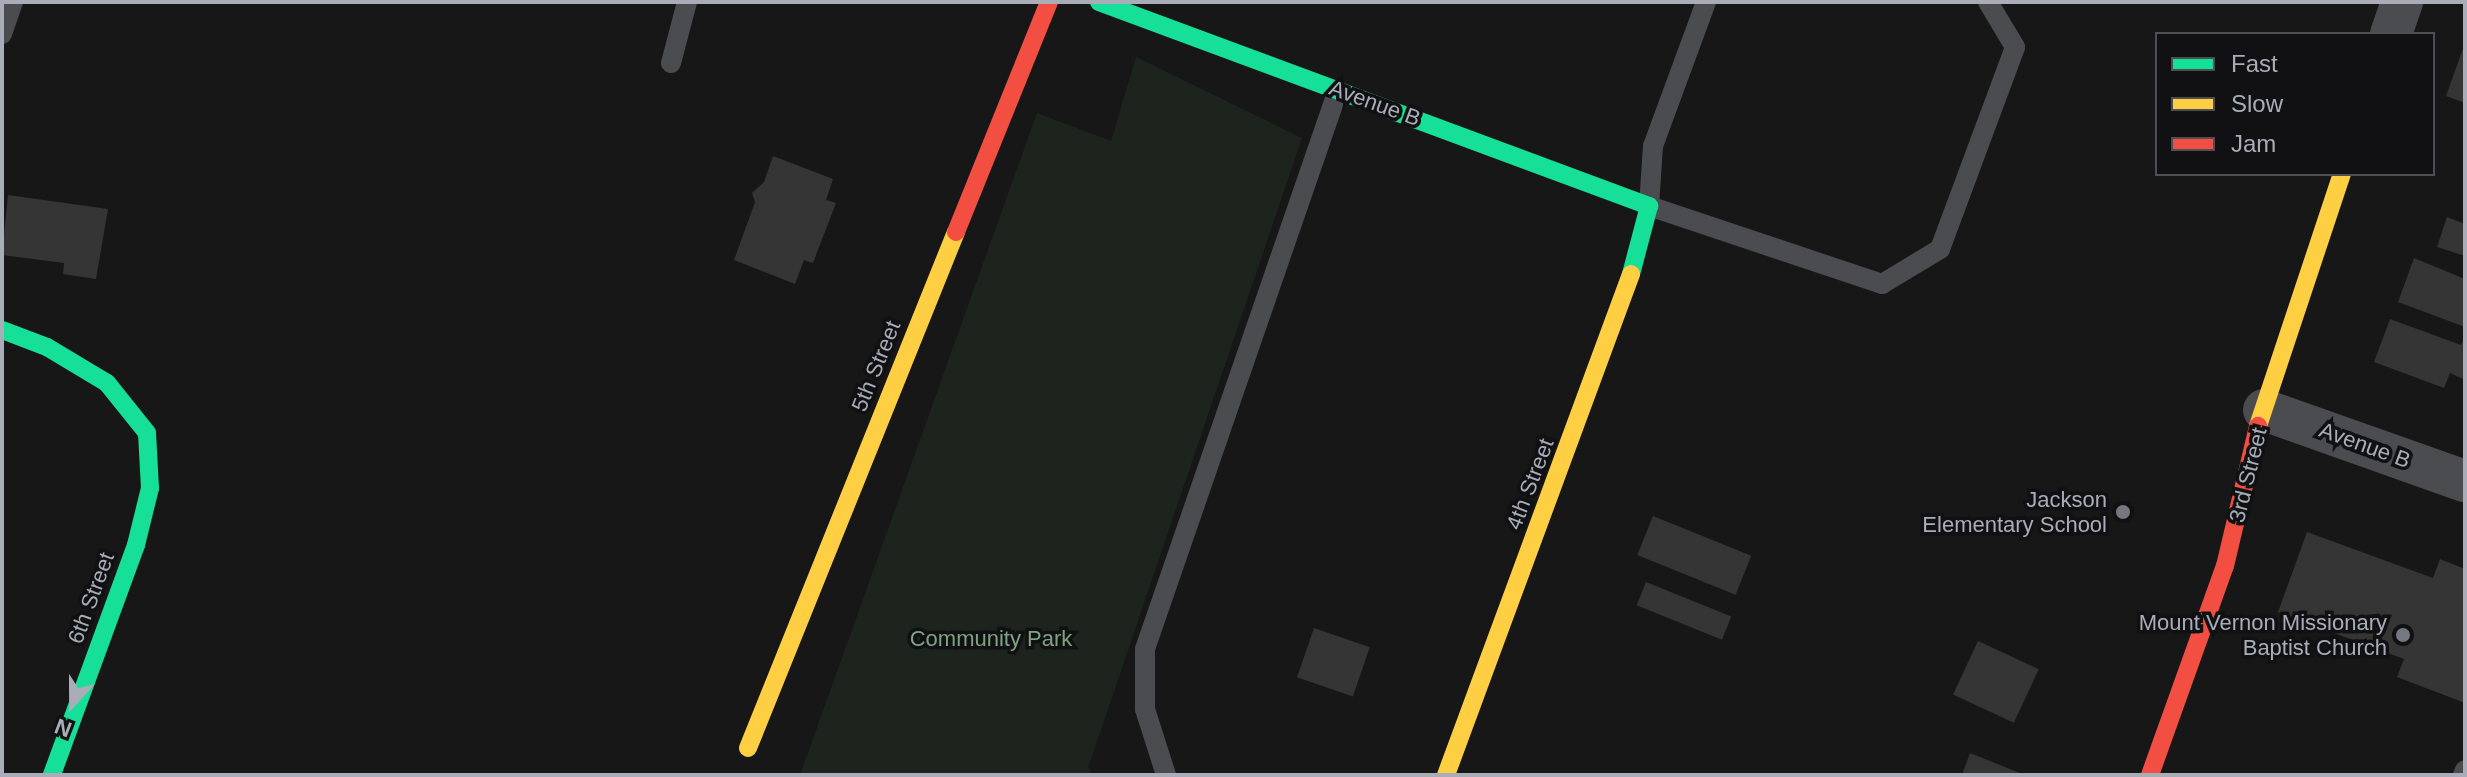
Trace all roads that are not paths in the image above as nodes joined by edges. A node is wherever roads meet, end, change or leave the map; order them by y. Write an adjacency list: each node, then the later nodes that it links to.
1 (13, 2): 9 (lane)
2 (687, 2): 10 (lane)
3 (1049, 2): 17 (street, 5th Street)
4 (1099, 2): 11 (street, Avenue B)
5 (1706, 2): 13 (lane)
6 (1988, 2): 13 (lane)
7 (2402, 2): 8 (street)
8 (2392, 32)
9 (2, 34)
10 (671, 63)
11 (1338, 90): 13 (street, Avenue B); 19 (lane)
12 (2341, 176): 15 (street, 3rd Street)
13 (1649, 206): 20 (street, 4th Street)
14 (2, 330): 18 (street, 6th Street)
15 (2264, 410): 16 (street, Avenue B); 21 (street, 3rd Street)
16 (2465, 481)
17 (748, 748)
18 (52, 775)
19 (1166, 775)
20 (1446, 775)
21 (2150, 775)

